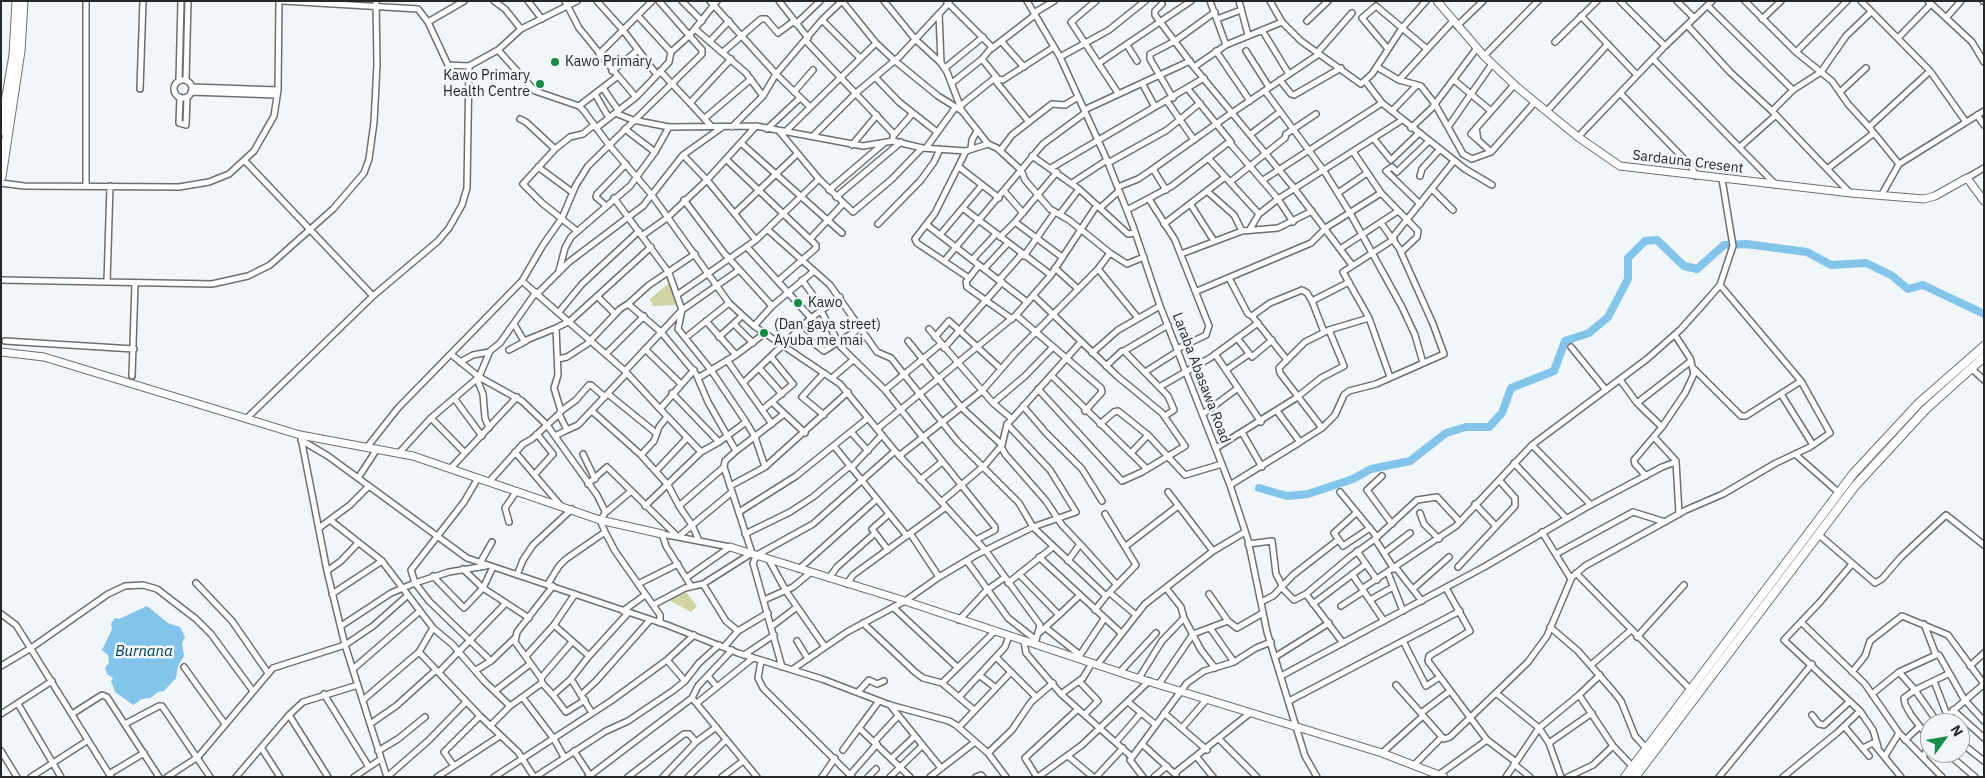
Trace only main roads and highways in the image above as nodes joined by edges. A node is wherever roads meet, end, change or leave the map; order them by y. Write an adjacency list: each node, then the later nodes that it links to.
1 (18, 1): 3 (highway)
2 (24, 1): 5 (highway)
3 (4, 90): 4 (highway)
4 (1, 131)
5 (1, 177)
6 (1984, 346): 8 (main road)
7 (1984, 357): 9 (main road)
8 (1625, 777)
9 (1635, 777)

